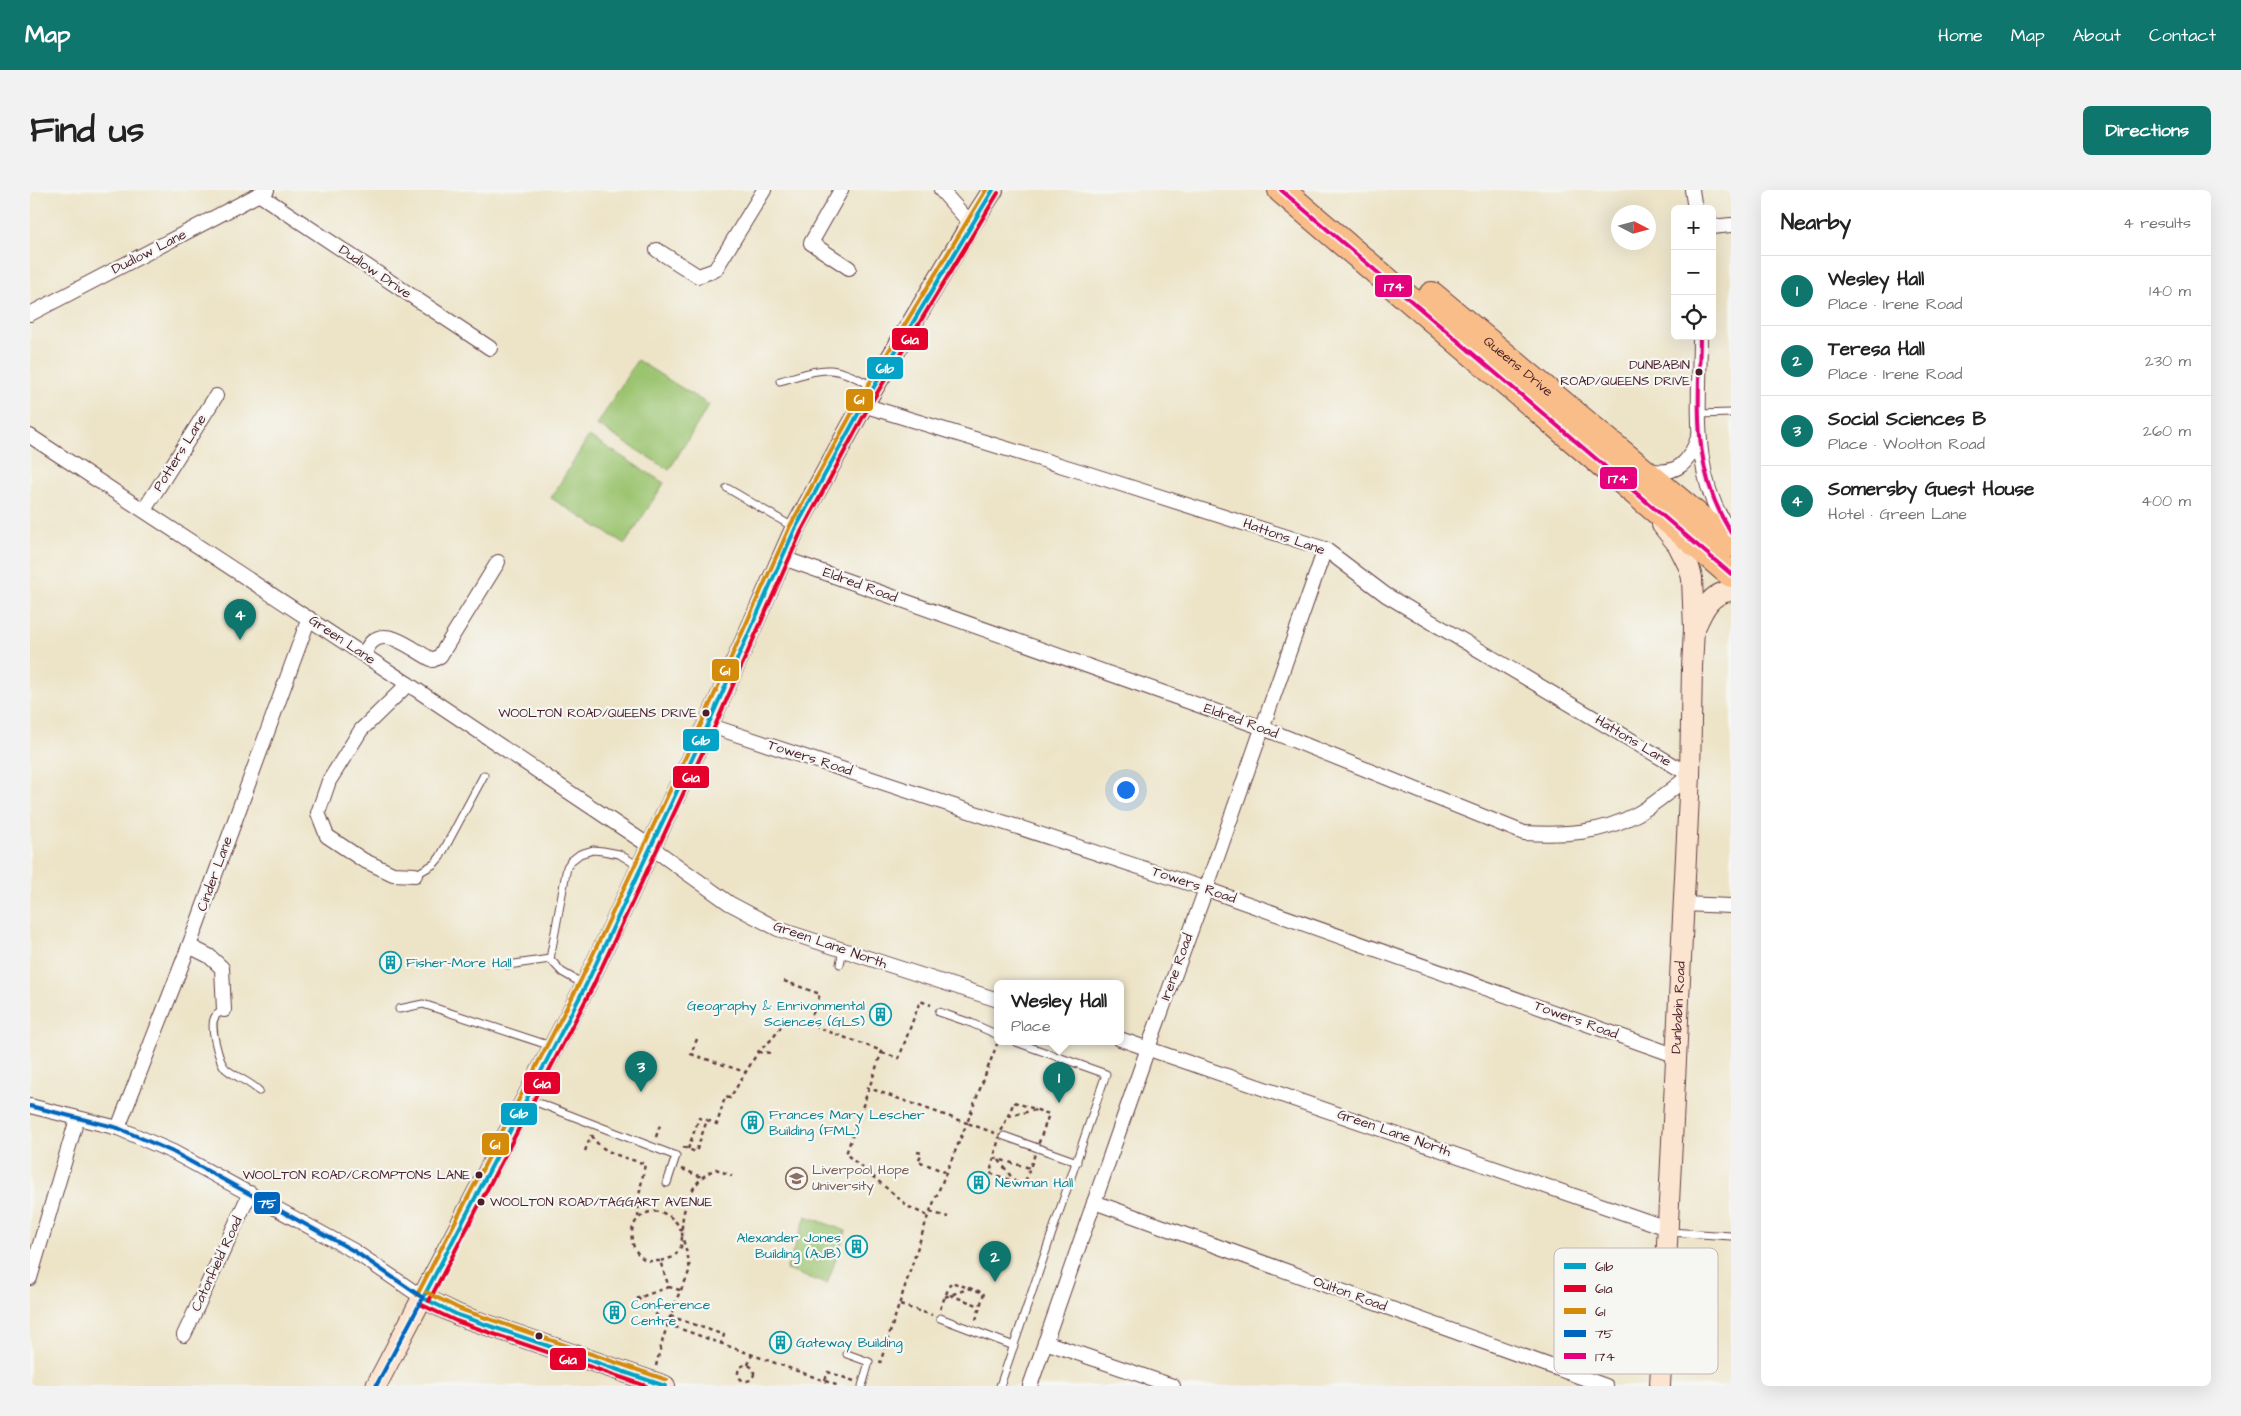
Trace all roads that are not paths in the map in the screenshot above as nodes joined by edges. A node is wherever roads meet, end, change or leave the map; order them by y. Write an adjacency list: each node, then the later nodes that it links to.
1 (764, 190): 13 (street)
2 (840, 190): 14 (street)
3 (942, 190): 10 (street)
4 (993, 190): 10 (street)
5 (1281, 190): 28 (highway, Queens Drive)
6 (1307, 190): 26 (highway, Queens Drive)
7 (1692, 190): 9 (street)
8 (264, 193): 15 (street, Dudlow Lane); 17 (street, Dudlow Drive)
9 (1694, 205)
10 (971, 224): 19 (street)
11 (1731, 225): 12 (street)
12 (1716, 227)
13 (657, 250)
14 (849, 268)
15 (30, 314)
16 (1700, 340): 22 (street)
17 (490, 348)
18 (780, 381): 19 (lane)
19 (874, 387): 21 (street)
20 (216, 396): 29 (street, Potters Lane)
21 (863, 405): 30 (street); 33 (street, Hattons Lane)
22 (1700, 414): 23 (lane); 24 (street)
23 (1731, 414)
24 (1699, 434): 26 (street); 31 (street)
25 (30, 436): 29 (street, Green Lane)
26 (1637, 464): 32 (highway, Queens Drive)
27 (727, 488): 30 (lane)
28 (1646, 503): 36 (highway, Queens Drive); 39 (street, Dunbabin Road)
29 (144, 510): 38 (street, Green Lane)
30 (796, 529): 34 (street)
31 (1731, 533)
32 (1731, 544)
33 (1325, 549): 43 (street, Irene Road); 45 (street, Hattons Lane)
34 (783, 558): 42 (street); 43 (street, Eldred Road)
35 (498, 562): 40 (street)
36 (1731, 574)
37 (1731, 591): 39 (street, Dunbabin Road)
38 (309, 618): 40 (street, Green Lane); 52 (street, Cinder Lane)
39 (1694, 630): 45 (street, Dunbabin Road)
40 (364, 654): 41 (street, Green Lane)
41 (408, 684): 46 (street, Green Lane); 48 (street)
42 (708, 725): 46 (street); 49 (street, Towers Road)
43 (1263, 728): 45 (street, Eldred Road); 49 (street, Irene Road)
44 (484, 775): 48 (lane)
45 (1690, 775): 50 (street, Dunbabin Road)
46 (651, 847): 47 (street); 56 (street, Green Lane North)
47 (641, 868): 53 (lane); 55 (street)
48 (415, 875)
49 (1206, 889): 64 (street, Irene Road); 65 (street, Towers Road)
50 (1683, 904): 51 (street); 65 (street, Dunbabin Road)
51 (1731, 906)
52 (188, 946): 58 (street); 70 (street, Cinder Lane)
53 (550, 959): 54 (lane); 55 (lane)
54 (508, 965)
55 (586, 985): 63 (street)
56 (994, 999)
57 (399, 1009): 63 (lane)
58 (224, 1010): 66 (lane)
59 (939, 1012): 60 (lane)
60 (994, 1033)
61 (1124, 1040): 64 (street, Green Lane North)
62 (1024, 1045): 72 (lane)
63 (554, 1047): 67 (street)
64 (1148, 1048): 75 (street, Irene Road); 76 (street, Green Lane North)
65 (1677, 1056): 76 (street, Dunbabin Road)
66 (259, 1091)
67 (527, 1099): 73 (lane); 80 (street)
68 (30, 1106): 69 (street)
69 (78, 1119): 70 (street); 79 (street)
70 (118, 1128): 74 (street)
71 (1004, 1136): 72 (lane)
72 (1077, 1162): 84 (lane)
73 (667, 1182)
74 (250, 1193): 80 (street); 82 (street, Catonfield Road)
75 (1094, 1202): 83 (street, Irene Road); 86 (street, Oulton Road)
76 (1667, 1230): 77 (lane); 78 (street, Dunbabin Road)
77 (1731, 1236)
78 (1666, 1248)
79 (30, 1278)
80 (423, 1298): 88 (street); 90 (street)
81 (940, 1318): 84 (lane)
82 (184, 1336)
83 (1045, 1342): 92 (street, Irene Road); 93 (street)
84 (1014, 1346): 91 (lane)
85 (847, 1354): 89 (lane)
86 (1554, 1367)
87 (1573, 1374): 94 (street, Oulton Road)
88 (658, 1384)
89 (862, 1385)
90 (376, 1386)
91 (1000, 1386)
92 (1030, 1386)
93 (1172, 1386)
94 (1606, 1386)

